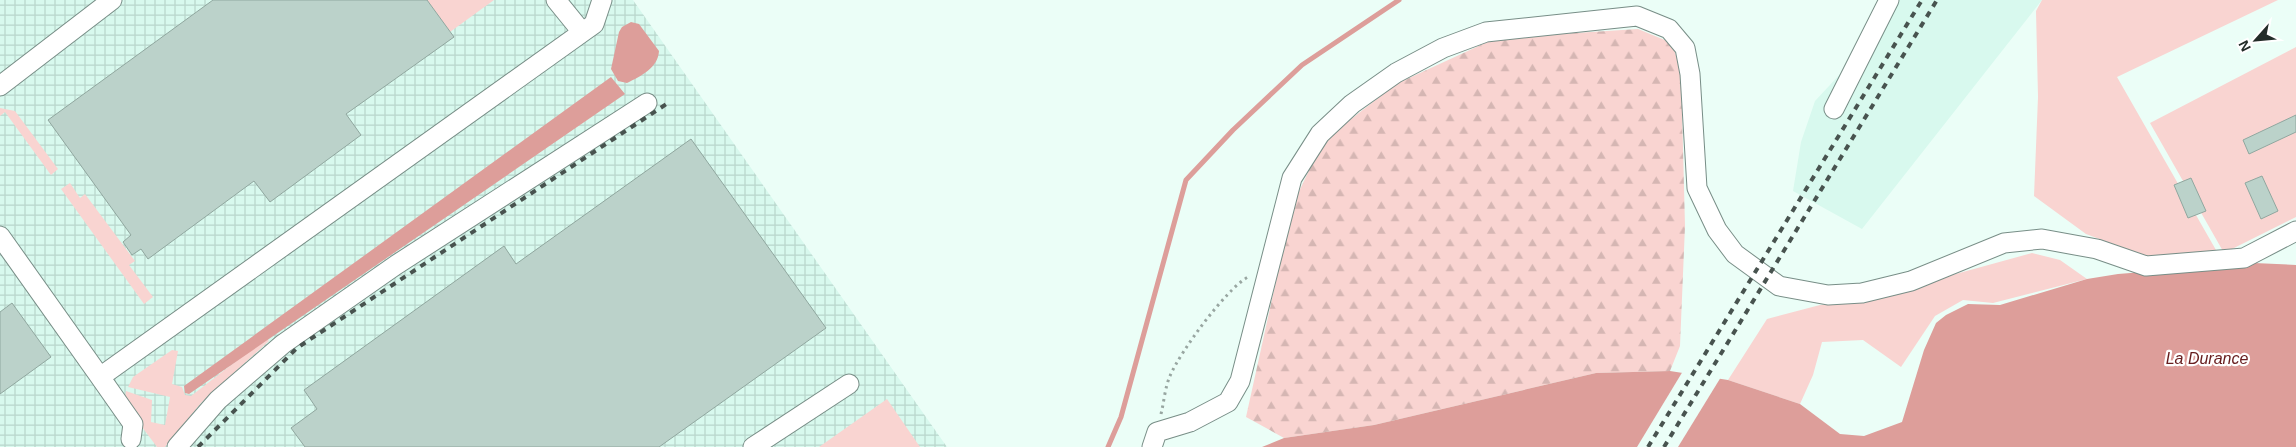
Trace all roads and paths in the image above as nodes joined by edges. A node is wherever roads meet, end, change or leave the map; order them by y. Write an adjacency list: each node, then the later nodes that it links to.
1 (112, 0): 6 (lane)
2 (556, 0): 5 (lane)
3 (602, 0): 5 (lane)
4 (1889, 0): 8 (lane)
5 (582, 32): 13 (lane)
6 (0, 86)
7 (647, 103): 17 (lane)
8 (1834, 109)
9 (2296, 231): 12 (lane)
10 (0, 236): 11 (lane)
11 (7, 259): 13 (lane)
12 (1270, 266): 15 (path); 15 (lane)
13 (100, 377): 16 (lane)
14 (849, 384): 18 (lane)
15 (1155, 439)
16 (129, 444)
17 (177, 447)
18 (752, 447)

